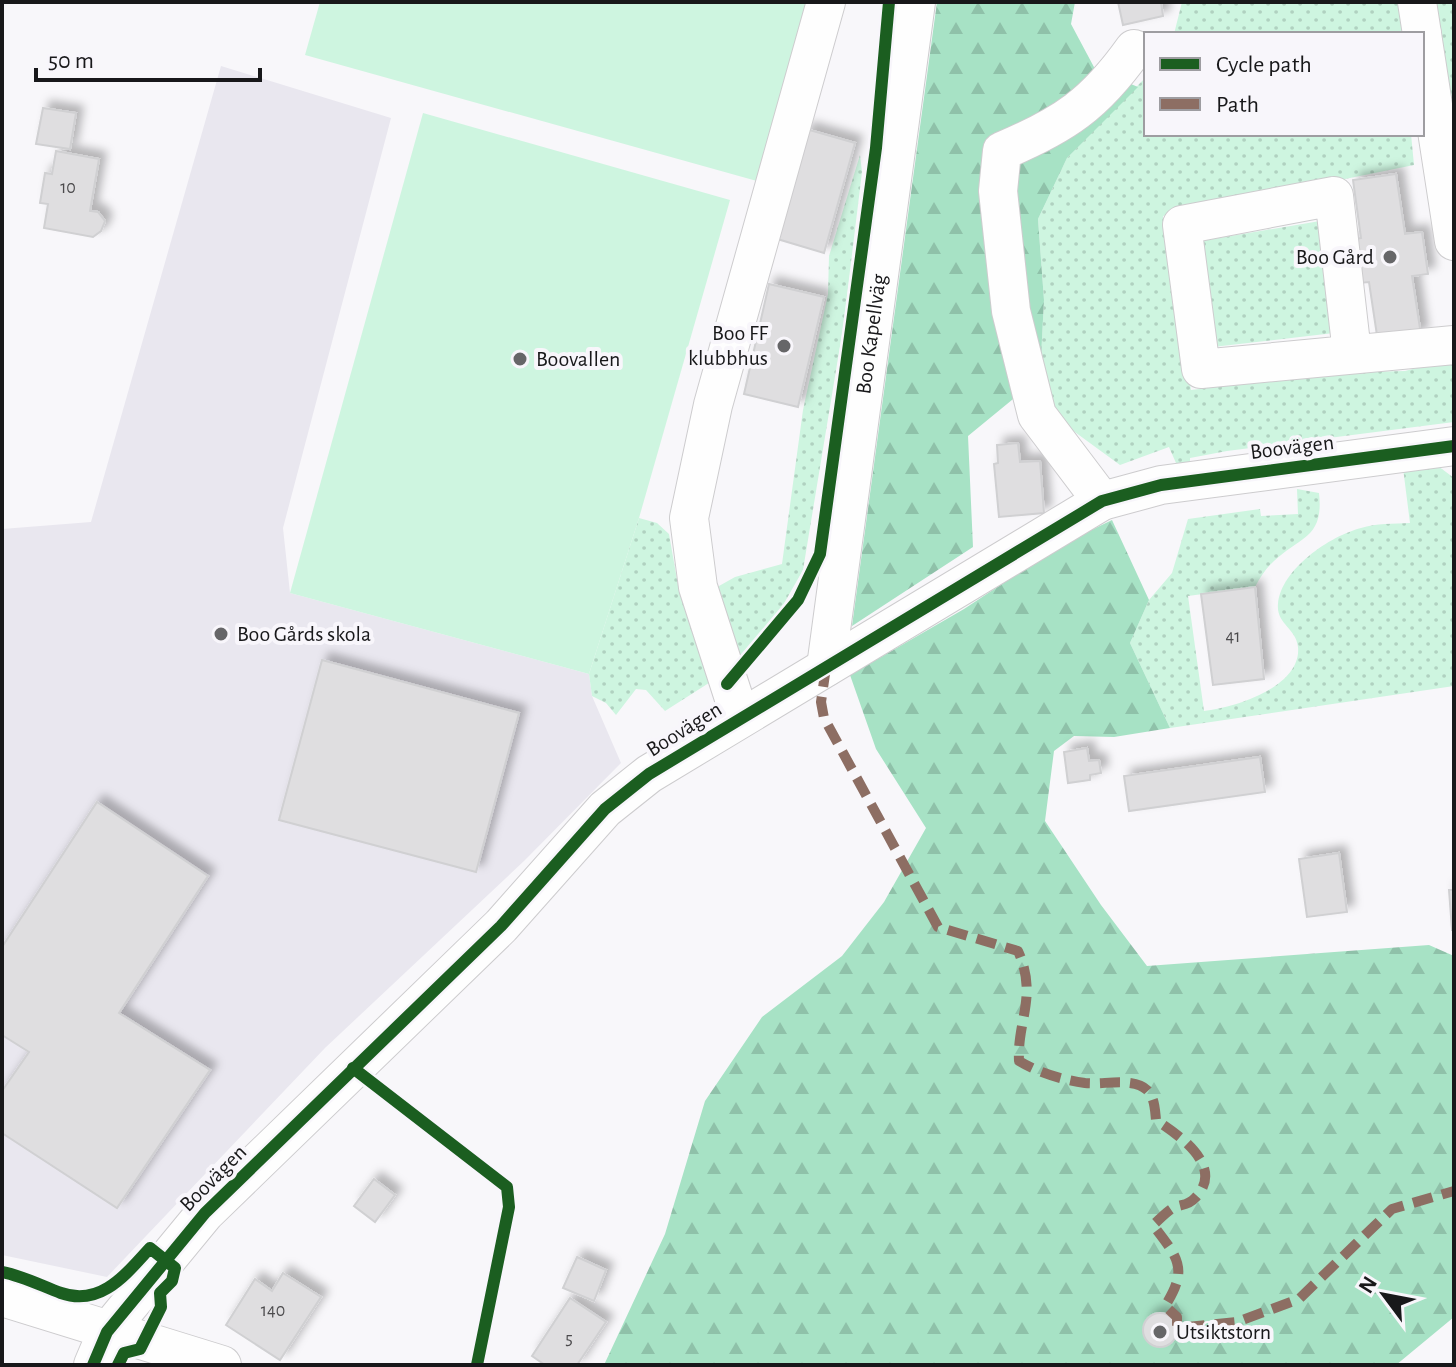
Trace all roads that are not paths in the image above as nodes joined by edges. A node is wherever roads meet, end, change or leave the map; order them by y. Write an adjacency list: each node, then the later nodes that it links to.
1 (826, 2): 13 (street)
2 (916, 2): 12 (street, Boo Kapellväg)
3 (1417, 2): 4 (street)
4 (1422, 32)
5 (1424, 47): 7 (street)
6 (1134, 49): 11 (street)
7 (1454, 241)
8 (1454, 345): 9 (street)
9 (1352, 353): 9 (street)
10 (1454, 446): 11 (street, Boovägen)
11 (1102, 501): 12 (street, Boovägen)
12 (826, 667): 13 (street, Boovägen)
13 (740, 717): 15 (street, Boovägen)
14 (2, 1297): 15 (street)
15 (100, 1349): 16 (street)
16 (222, 1365)

